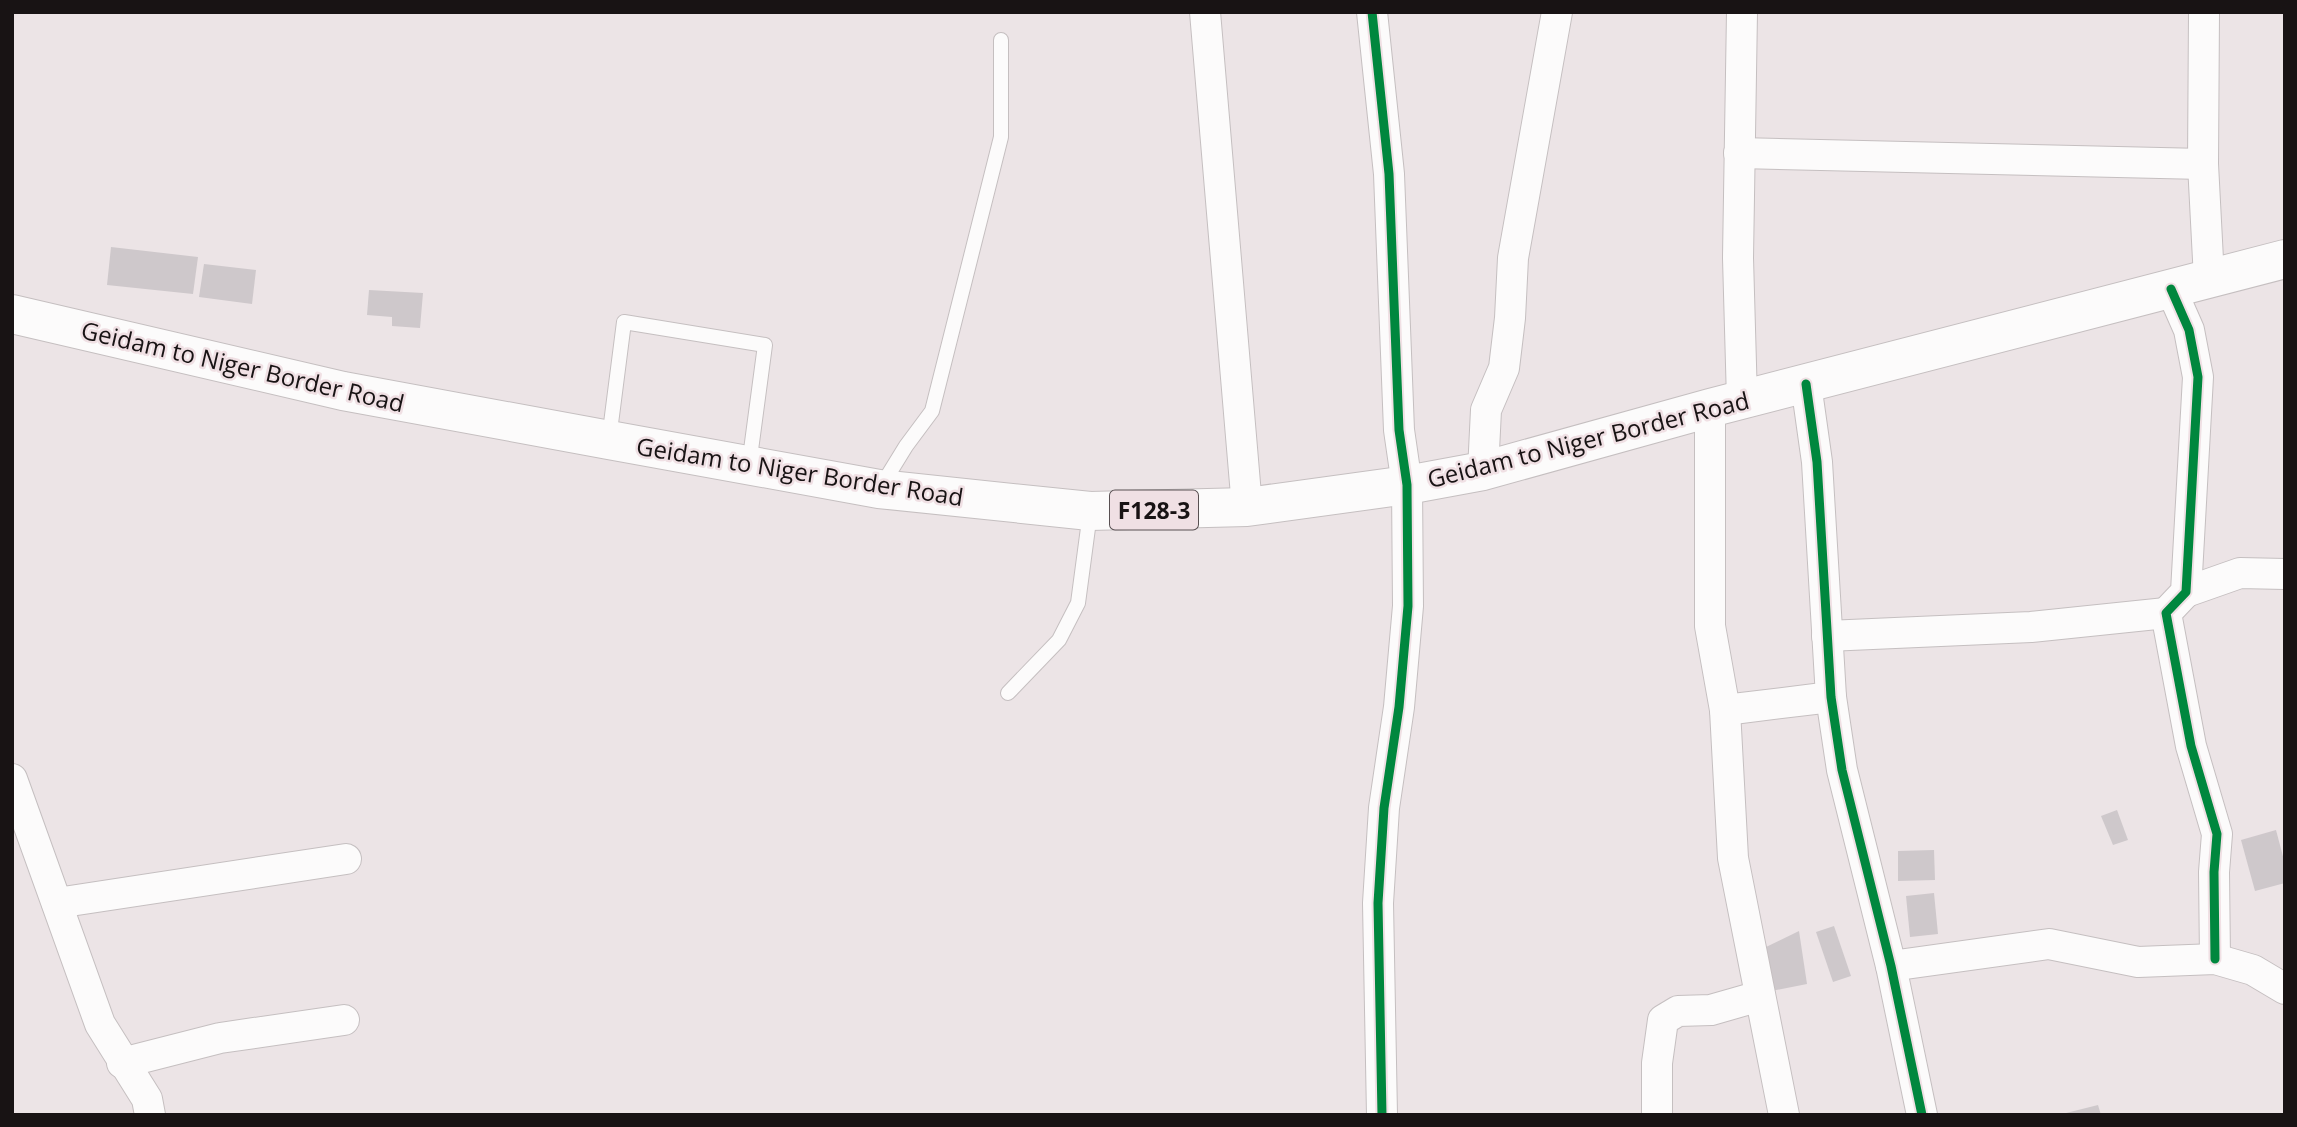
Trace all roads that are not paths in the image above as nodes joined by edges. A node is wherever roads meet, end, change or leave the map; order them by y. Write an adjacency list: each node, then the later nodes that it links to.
1 (1205, 12): 20 (street)
2 (1372, 12): 18 (street)
3 (1557, 12): 17 (street)
4 (1742, 12): 7 (street)
5 (2204, 12): 8 (street)
6 (1001, 40): 19 (lane)
7 (1739, 153): 8 (street); 14 (street)
8 (2203, 164): 10 (street)
9 (2285, 259): 10 (main road, Geidam to Niger Border Road / F128-3)
10 (2209, 279): 11 (main road, Geidam to Niger Border Road / F128-3)
11 (2171, 289): 13 (main road, Geidam to Niger Border Road / F128-3); 23 (street)
12 (12, 314): 15 (main road, Geidam to Niger Border Road / F128-3)
13 (1806, 384): 14 (main road, Geidam to Niger Border Road / F128-3); 24 (street)
14 (1726, 404): 17 (main road, Geidam to Niger Border Road / F128-3); 27 (street)
15 (609, 440): 16 (main road, Geidam to Niger Border Road / F128-3); 16 (lane)
16 (749, 466): 19 (main road, Geidam to Niger Border Road / F128-3)
17 (1483, 471): 18 (main road, Geidam to Niger Border Road / F128-3)
18 (1408, 485): 20 (main road, Geidam to Niger Border Road / F128-3); 38 (street)
19 (879, 489): 21 (main road, Geidam to Niger Border Road / F128-3)
20 (1247, 507): 21 (main road, Geidam to Niger Border Road / F128-3)
21 (1090, 512): 25 (lane)
22 (2285, 574): 23 (street)
23 (2176, 603): 24 (street); 31 (street)
24 (1827, 636): 26 (street)
25 (1008, 694)
26 (1830, 697): 27 (street); 32 (street)
27 (1725, 710): 34 (street)
28 (12, 779): 30 (street)
29 (346, 859): 30 (street)
30 (57, 903): 36 (street)
31 (2215, 959): 32 (street); 33 (street)
32 (1891, 966): 41 (street)
33 (2285, 989)
34 (1760, 996): 39 (street); 40 (street)
35 (344, 1020): 36 (street)
36 (122, 1063): 37 (street)
37 (150, 1115)
38 (1382, 1115)
39 (1657, 1115)
40 (1784, 1115)
41 (1923, 1115)

